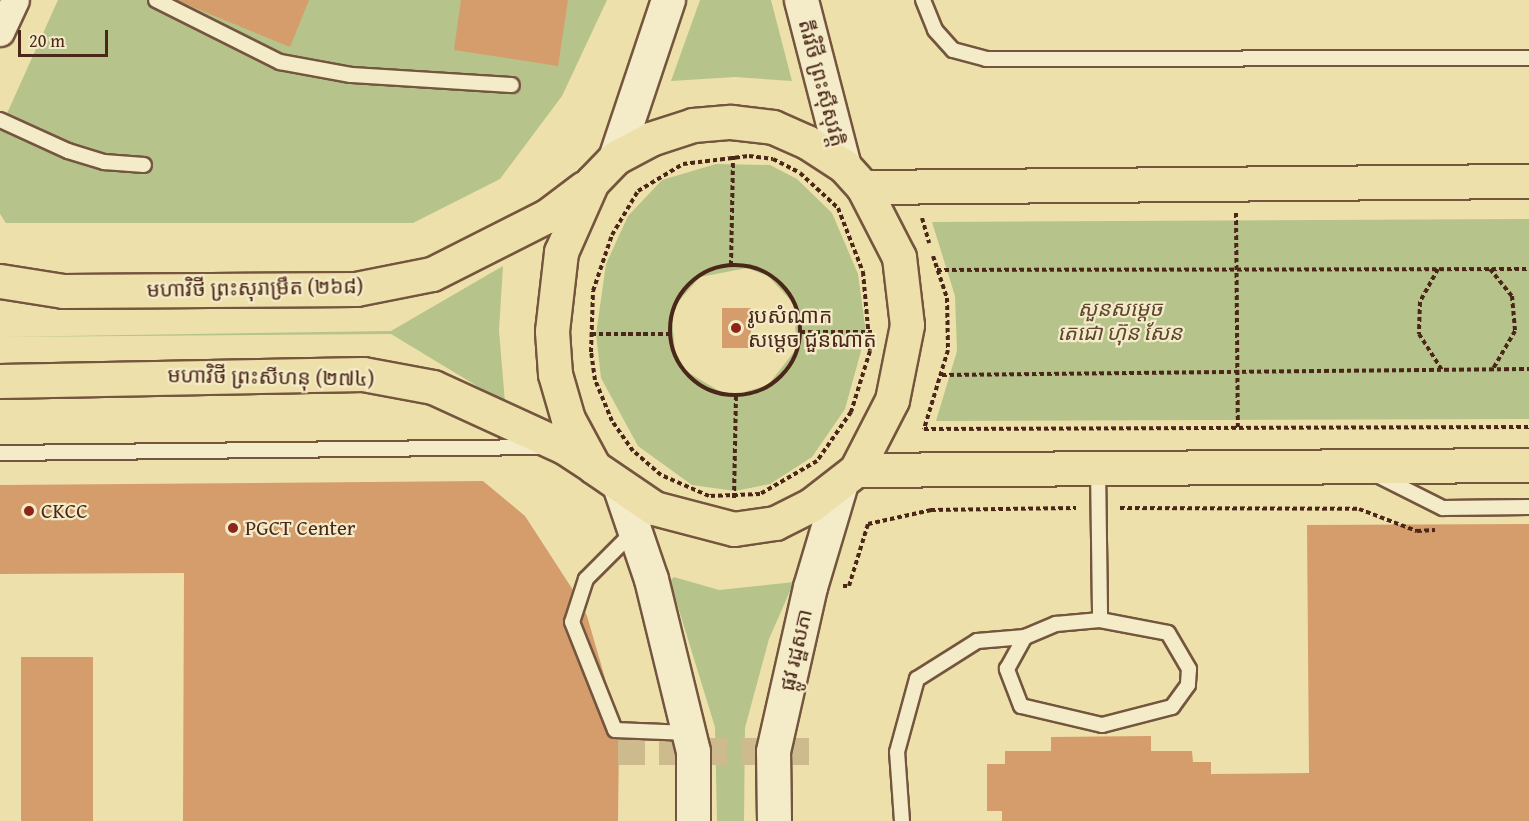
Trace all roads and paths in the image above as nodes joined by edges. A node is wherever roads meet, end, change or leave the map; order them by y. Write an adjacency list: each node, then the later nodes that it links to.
1 (15, 0): 6 (street)
2 (156, 0): 8 (lane)
3 (668, 0): 11 (main road)
4 (801, 0): 13 (main road, តីរវិថី ព្រះស៊ីសុវត្តិ)
5 (923, 0): 7 (lane)
6 (0, 32)
7 (1529, 58)
8 (512, 86)
9 (0, 120): 12 (lane)
10 (733, 156): 18 (path); 25 (path); 44 (path)
11 (615, 158): 13 (main road); 15 (main road)
12 (144, 165)
13 (853, 177): 14 (main road); 42 (main road)
14 (1529, 181)
15 (592, 182): 24 (main road, មហាវិថី ព្រះសុរាម្រឹត (២៦៨)); 40 (main road)
16 (1236, 212): 20 (path)
17 (921, 214): 23 (path)
18 (731, 265): 26 (path); 33 (path)
19 (1529, 268): 22 (path)
20 (1237, 269): 21 (path); 23 (path); 30 (path)
21 (1438, 269): 22 (path); 29 (path)
22 (1490, 269): 27 (path)
23 (937, 270): 31 (path)
24 (0, 281)
25 (591, 334): 26 (path); 44 (path)
26 (669, 334): 33 (path)
27 (1493, 369): 28 (path); 29 (path)
28 (1529, 369)
29 (1442, 370): 30 (path)
30 (1238, 372): 31 (path); 35 (path)
31 (942, 375): 35 (path)
32 (0, 381): 36 (main road, មហាវិថី ព្រះសីហនុ (២៧៤))
33 (736, 396): 44 (path)
34 (1529, 427): 35 (path)
35 (1238, 429)
36 (564, 447): 37 (lane); 40 (main road, មហាវិថី ព្រះសីហនុ (២៧៤))
37 (0, 453)
38 (1529, 465): 39 (main road)
39 (1359, 466): 41 (main road); 45 (lane)
40 (594, 467): 43 (main road, មហាវិថី ព្រះសីហនុ (២៧៤))
41 (1098, 468): 42 (main road); 46 (lane)
42 (849, 477): 43 (main road, មហាវិថី ព្រះសីហនុ (២៧៤)); 49 (main road, ផ្លូវ រដ្ឋសភា)
43 (620, 488): 48 (main road)
44 (734, 498)
45 (1529, 507)
46 (1099, 508): 47 (path); 49 (path); 50 (lane)
47 (1439, 530)
48 (634, 531): 52 (main road); 52 (lane)
49 (810, 587): 54 (main road, ផ្លូវ រដ្ឋសភា)
50 (1101, 620): 51 (lane); 51 (lane)
51 (1025, 638): 55 (lane)
52 (689, 734): 53 (main road)
53 (693, 821)
54 (774, 821)
55 (902, 821)

